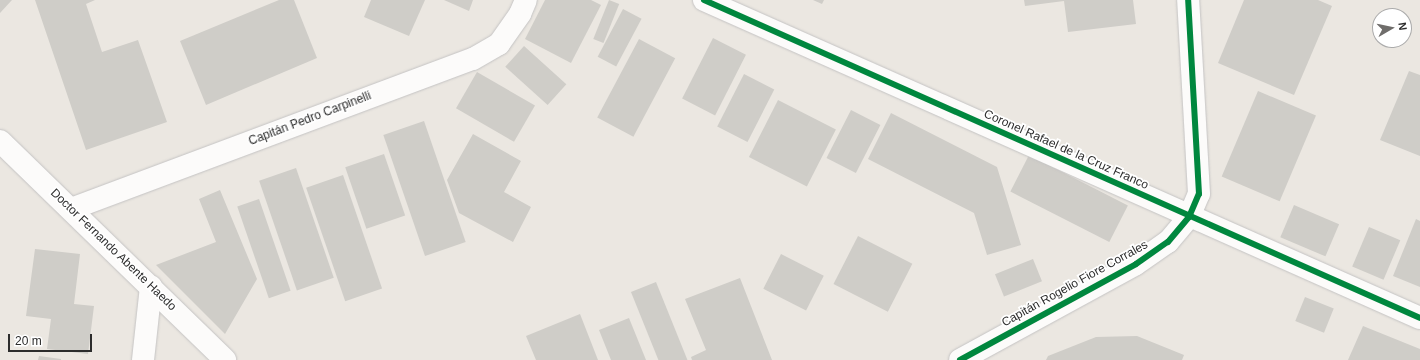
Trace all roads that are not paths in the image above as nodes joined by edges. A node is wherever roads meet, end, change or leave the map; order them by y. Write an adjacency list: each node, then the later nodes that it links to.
1 (526, 0): 5 (street, Capitán Pedro Carpinelli)
2 (704, 0): 6 (street, Coronel Rafael de la Cruz Franco)
3 (1188, 0): 6 (street, Capitán Rogelio Fiore Corrales)
4 (0, 141): 5 (street, Doctor Fernando Abente Haedo)
5 (71, 209): 7 (street, Doctor Fernando Abente Haedo)
6 (1189, 217): 8 (street, Coronel Rafael de la Cruz Franco); 11 (street, Capitán Rogelio Fiore Corrales)
7 (151, 286): 9 (street); 10 (street, Doctor Fernando Abente Haedo)
8 (1420, 318)
9 (143, 360)
10 (225, 360)
11 (962, 360)

